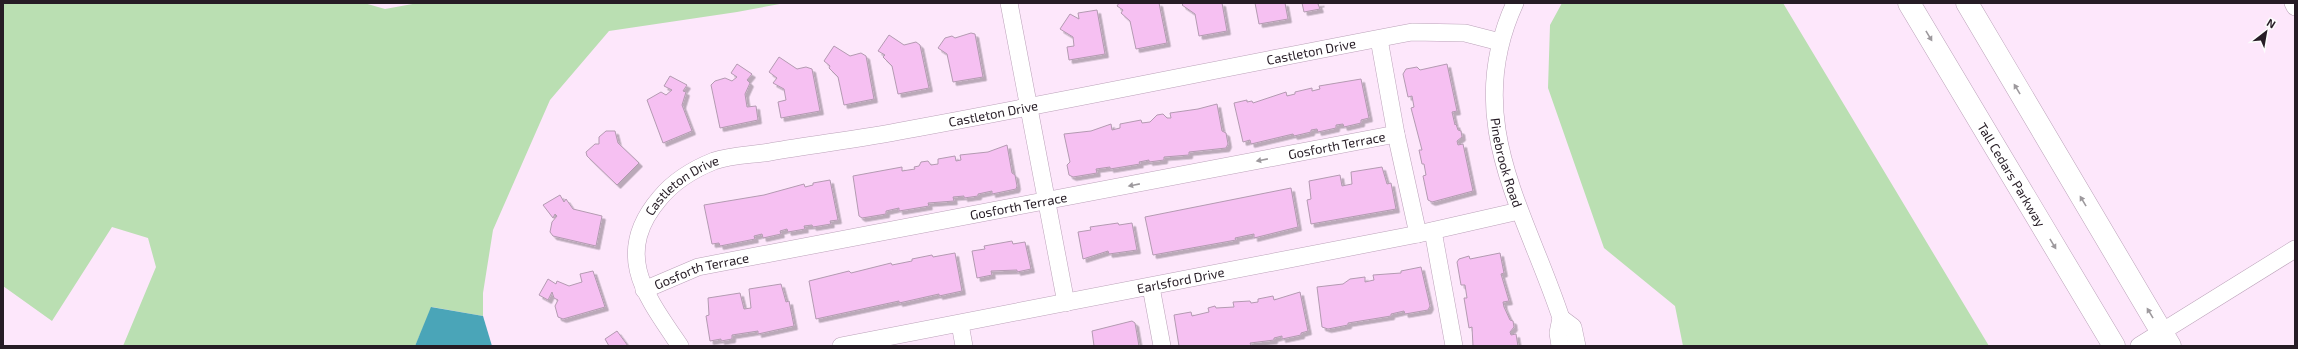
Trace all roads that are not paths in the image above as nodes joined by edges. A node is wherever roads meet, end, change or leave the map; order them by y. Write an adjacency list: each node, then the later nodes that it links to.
1 (1009, 3): 9 (street)
2 (1515, 3): 8 (street, Pinebrook Road)
3 (1909, 3): 28 (main road, Tall Cedars Parkway, one-way to 28)
4 (1967, 3): 20 (main road, one-way to 4)
5 (2293, 3): 6 (street)
6 (2295, 7)
7 (1379, 39): 8 (street, Castleton Drive); 9 (street, Castleton Drive); 10 (street, Gosforth Terrace)
8 (1500, 42): 12 (street, Pinebrook Road)
9 (1029, 107): 11 (street); 16 (street, Castleton Drive)
10 (1396, 134): 11 (street, Gosforth Terrace, one-way to 11); 13 (street, Gosforth Terrace)
11 (1046, 202): 16 (street, Gosforth Terrace); 17 (street)
12 (1519, 211): 13 (street, Earlsford Drive); 18 (street, Pinebrook Road)
13 (1425, 232): 15 (street, Earlsford Drive); 25 (street, Gosforth Terrace)
14 (2295, 249): 20 (street)
15 (1151, 287): 17 (street, Earlsford Drive); 24 (street)
16 (644, 290): 21 (street, Castleton Drive)
17 (1066, 303): 19 (street, Earlsford Drive)
18 (1561, 318): 26 (street, Pinebrook Road); 27 (street, Pinebrook Road)
19 (960, 324): 22 (street, Earlsford Drive); 23 (street)
20 (2166, 339): 29 (street)
21 (680, 346)
22 (841, 346)
23 (964, 346)
24 (1162, 346)
25 (1454, 346)
26 (1560, 346)
27 (1578, 346)
28 (2114, 346)
29 (2139, 346)

